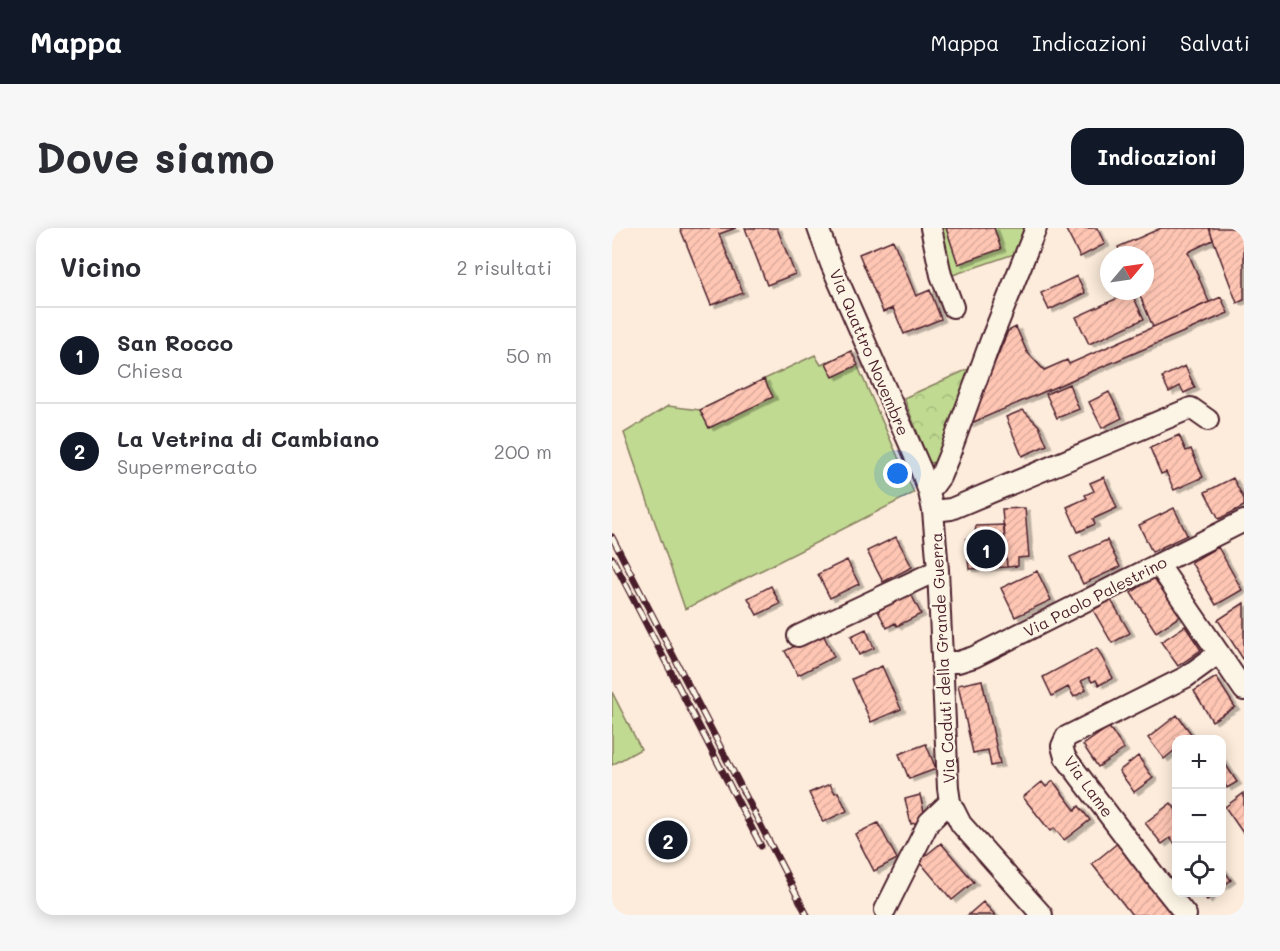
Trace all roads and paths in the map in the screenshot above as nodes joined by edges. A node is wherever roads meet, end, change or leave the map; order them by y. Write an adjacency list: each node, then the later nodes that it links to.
1 (818, 228): 6 (street, Via Quattro Novembre)
2 (931, 228): 4 (street)
3 (1036, 228): 6 (street)
4 (954, 307)
5 (1208, 420): 6 (street)
6 (931, 501): 9 (street, Via Caduti della Grande Guerra)
7 (1244, 521): 8 (street, Via Paolo Palestrino)
8 (1158, 564): 11 (street); 12 (street, Via Paolo Palestrino)
9 (938, 570): 10 (street); 12 (street, Via Caduti della Grande Guerra)
10 (798, 636)
11 (1219, 653): 13 (street); 17 (street, Via Lame)
12 (943, 663): 14 (street, Via Caduti della Grande Guerra)
13 (1244, 690)
14 (950, 802): 15 (street); 16 (street, Via Caduti della Grande Guerra)
15 (885, 910)
16 (1042, 915)
17 (1186, 915)

